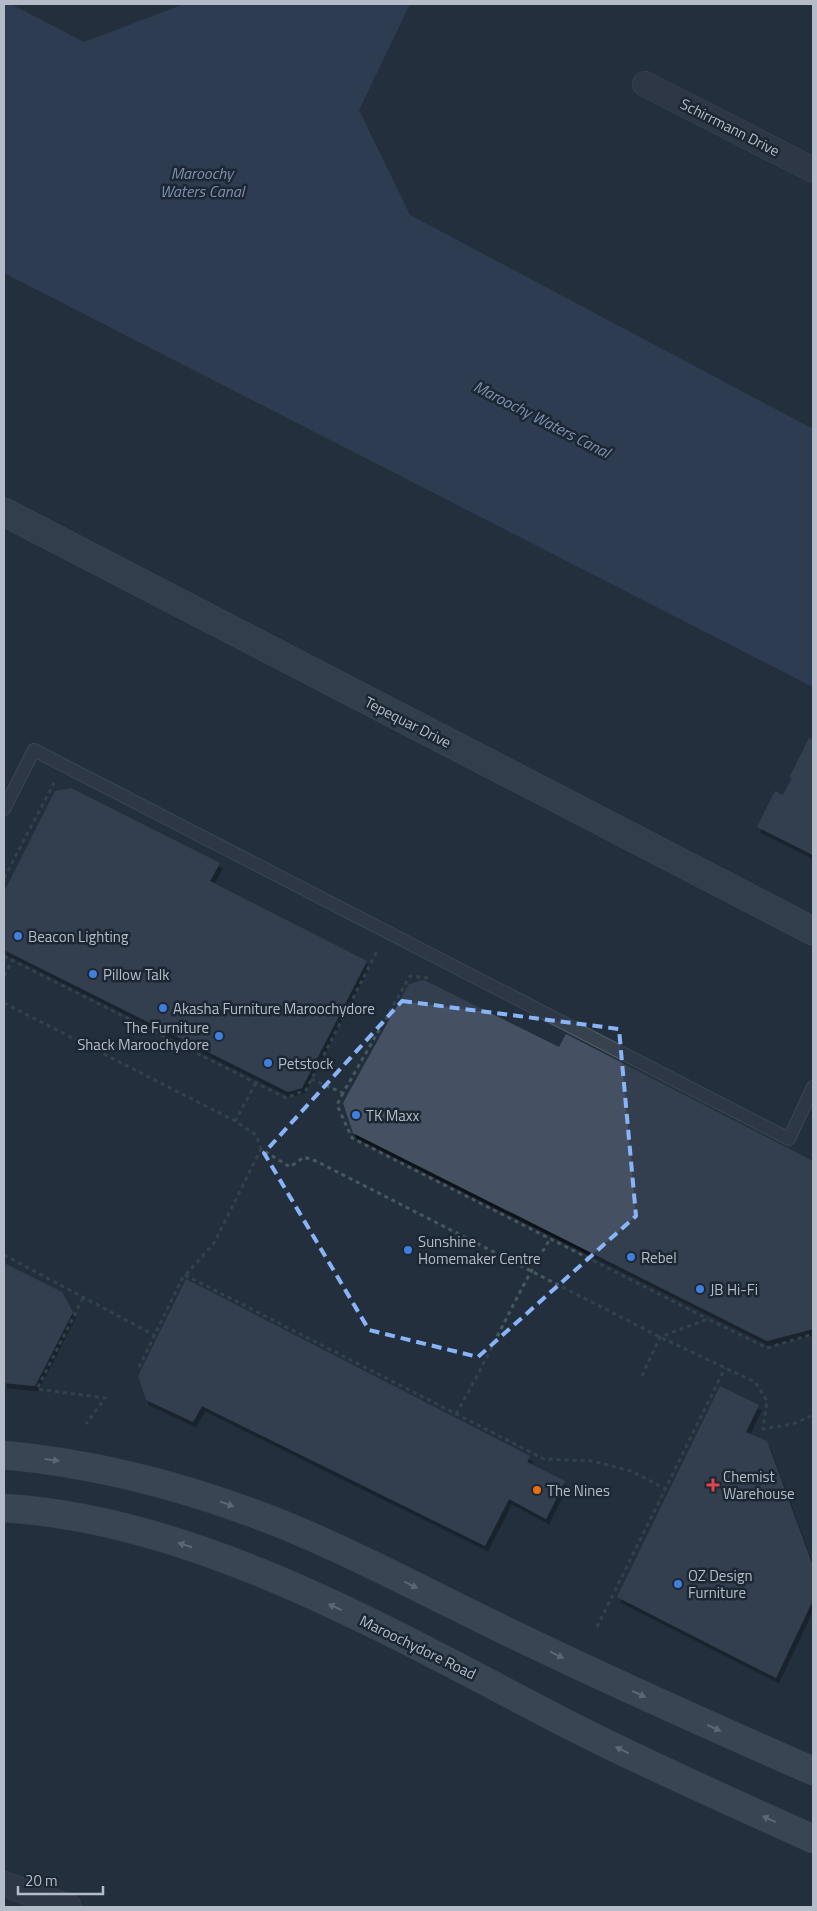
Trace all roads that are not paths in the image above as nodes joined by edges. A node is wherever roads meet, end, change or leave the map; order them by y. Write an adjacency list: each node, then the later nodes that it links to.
1 (645, 84): 2 (street, Schirrmann Drive)
2 (813, 170)
3 (4, 512): 5 (street, Tepequar Drive)
4 (4, 809): 6 (lane)
5 (813, 931)
6 (813, 1087)
7 (4, 1455): 9 (main road, one-way to 9)
8 (4, 1508): 10 (main road, Maroochydore Road, one-way to 8)
9 (813, 1772)
10 (813, 1839)
11 (4, 1884): 12 (street)
12 (69, 1907)

